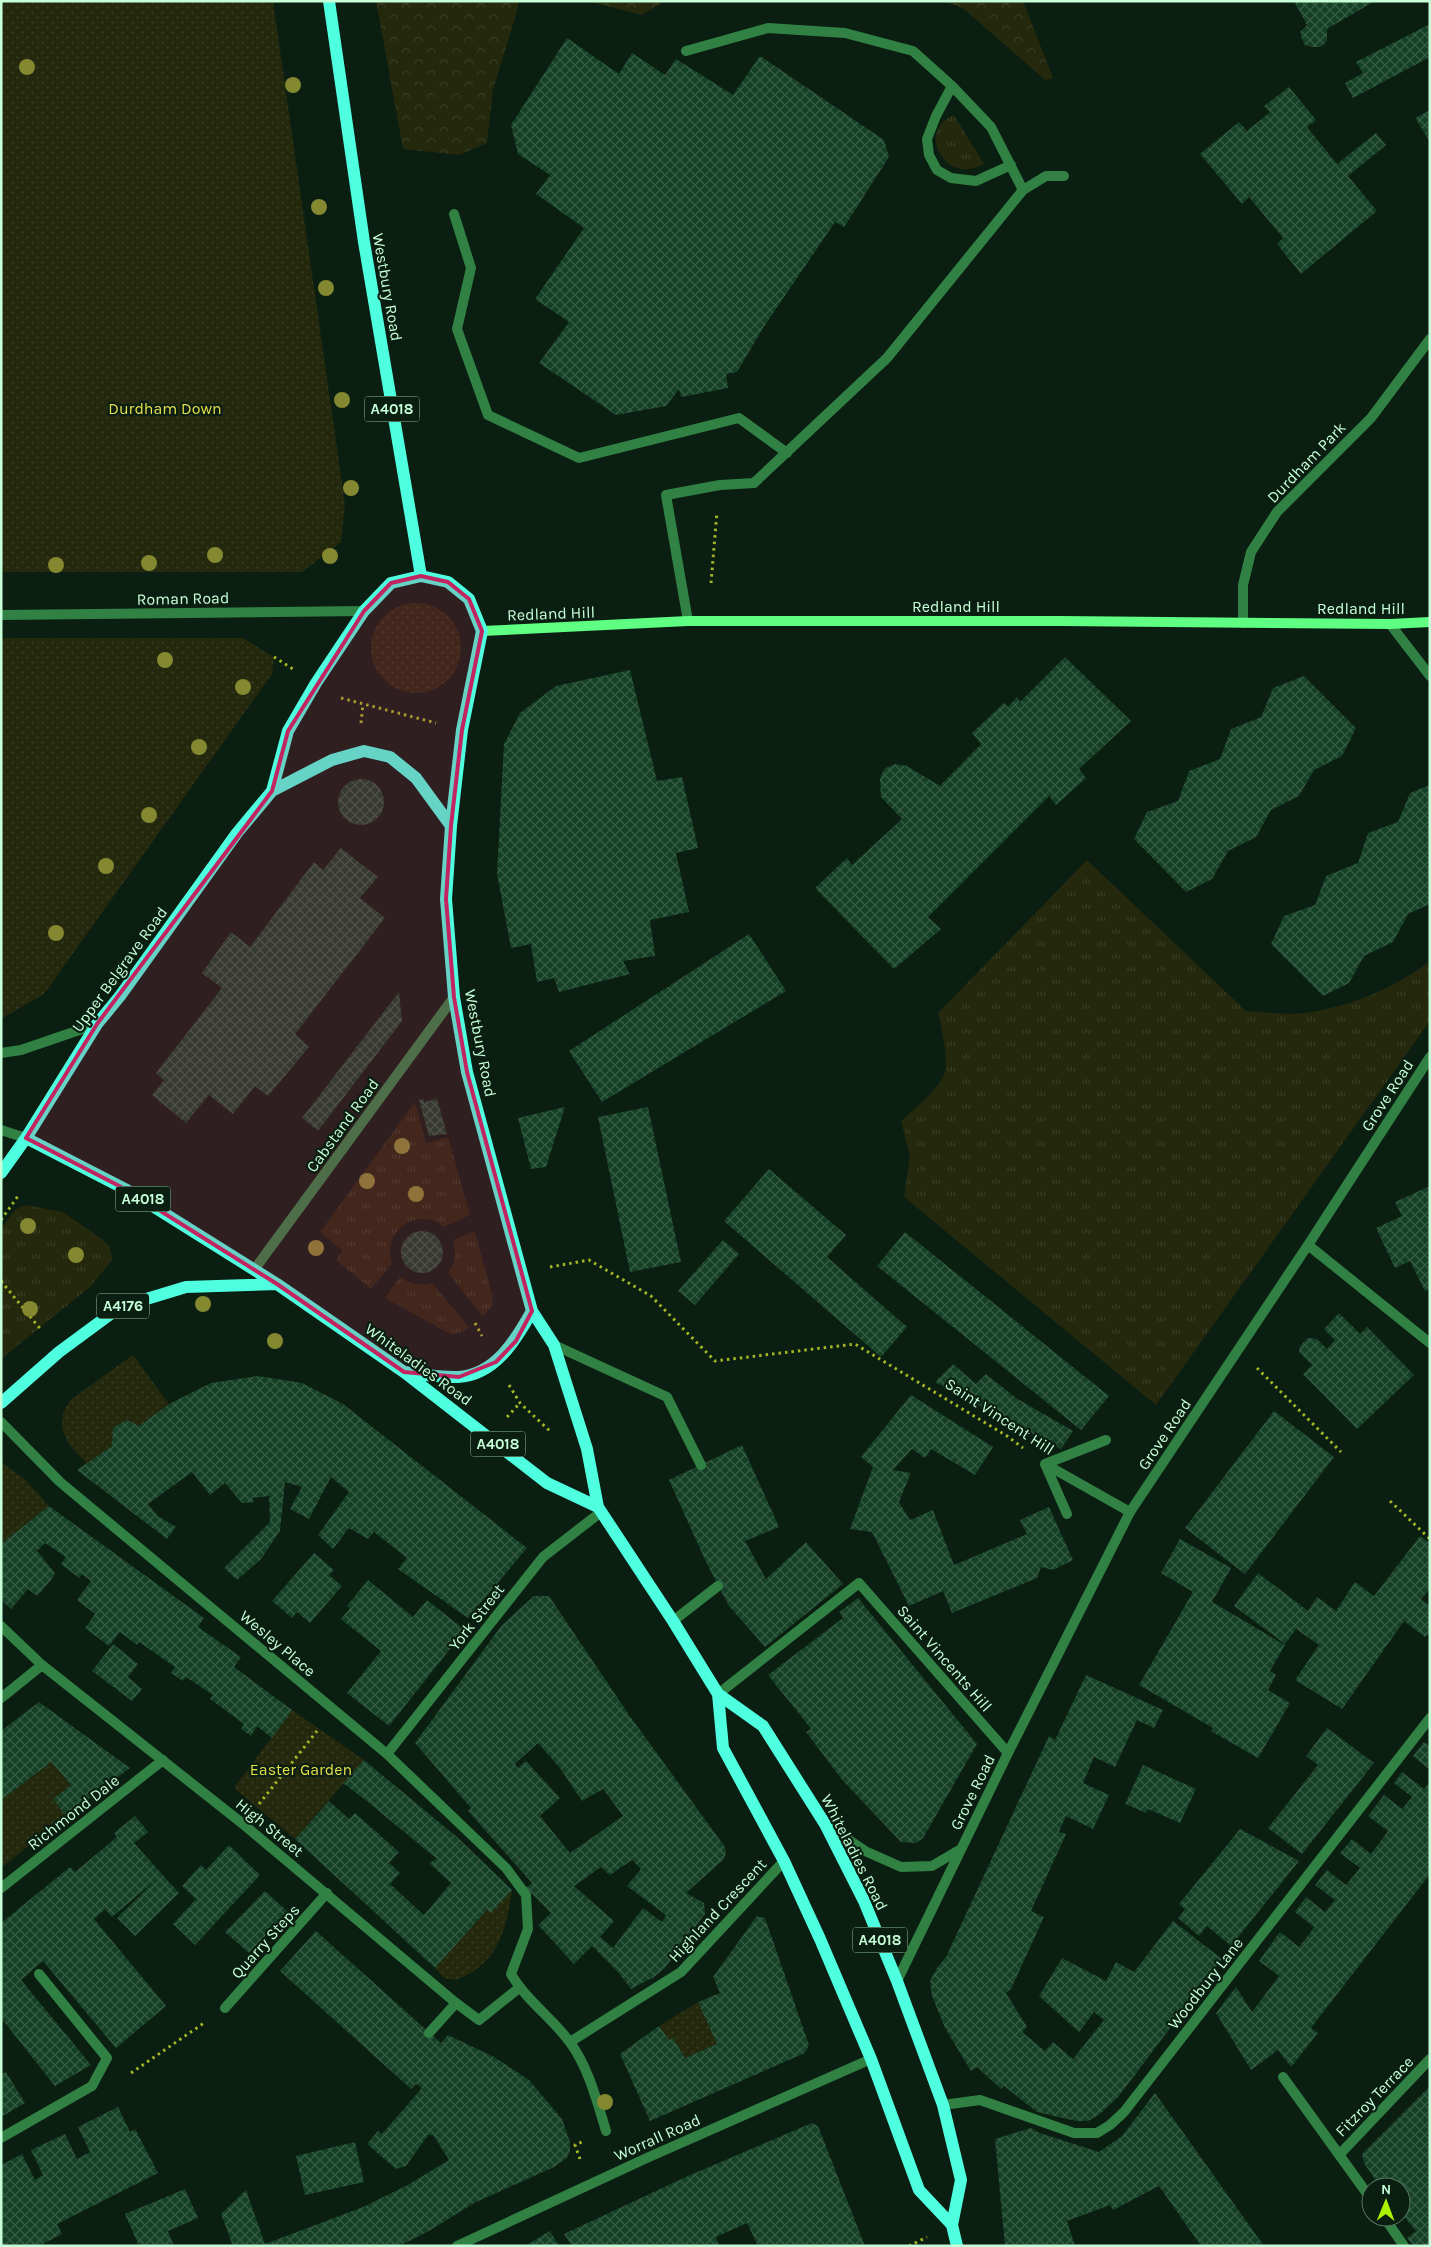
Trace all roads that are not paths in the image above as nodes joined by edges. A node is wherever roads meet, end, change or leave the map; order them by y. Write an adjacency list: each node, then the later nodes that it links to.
1 (329, 1): 10 (main road, Westbury Road / A4018)
2 (686, 51): 3 (street)
3 (952, 86): 4 (street); 4 (street)
4 (1012, 165): 6 (street)
5 (1064, 176): 6 (street)
6 (1023, 190): 9 (street)
7 (454, 214): 9 (street)
8 (1430, 339): 15 (street, Durdham Park)
9 (787, 453): 13 (street)
10 (421, 576): 11 (main road, Upper Belgrave Road); 17 (main road, Upper Belgrave Road)
11 (364, 611): 12 (street, Roman Road); 19 (main road, Upper Belgrave Road)
12 (1, 615)
13 (688, 621): 15 (main road, Redland Hill); 17 (main road, Redland Hill)
14 (1430, 622): 16 (main road, Redland Hill)
15 (1243, 623): 16 (main road, Redland Hill)
16 (1390, 624): 18 (street)
17 (482, 631): 20 (main road, Westbury Road)
18 (1430, 676)
19 (272, 791): 20 (main road, Upper Belgrave Road); 22 (main road, Upper Belgrave Road)
20 (451, 826): 21 (main road, Westbury Road)
21 (454, 997): 29 (street, Cabstand Road); 31 (main road, Westbury Road)
22 (97, 1024): 23 (street); 26 (main road, Upper Belgrave Road)
23 (1, 1053)
24 (1429, 1061): 28 (street, Grove Road)
25 (1, 1130): 26 (street)
26 (26, 1138): 27 (main road, Upper Belgrave Road); 29 (main road, Whiteladies Road / A4018)
27 (1, 1173)
28 (1308, 1245): 32 (street); 41 (street, Grove Road)
29 (254, 1270): 30 (main road, Whiteladies Road / A4018)
30 (277, 1284): 34 (main road, Whiteladies Road / A4018); 35 (main road, A4176)
31 (532, 1311): 33 (main road, Westbury Road); 34 (main road)
32 (1430, 1343)
33 (554, 1345): 39 (street); 40 (main road, Westbury Road)
34 (404, 1372): 40 (main road, Whiteladies Road / A4018)
35 (1, 1403)
36 (1, 1422): 51 (street, Wesley Place)
37 (1106, 1440): 38 (street)
38 (1045, 1464): 41 (street, Saint Vincent Hill); 42 (street)
39 (701, 1465)
40 (600, 1509): 44 (main road, Whiteladies Road / A4018); 51 (street, York Street)
41 (1130, 1512): 50 (street, Grove Road)
42 (1067, 1514)
43 (718, 1586): 44 (street)
44 (673, 1621): 47 (main road, Whiteladies Road / A4018)
45 (1, 1626): 46 (street, High Street)
46 (42, 1665): 48 (street); 52 (street, High Street)
47 (718, 1694): 50 (street, Saint Vincents Hill); 53 (main road, Whiteladies Road / A4018); 55 (main road, Whiteladies Road / A4018)
48 (1, 1698)
49 (1430, 1718): 68 (street, Woodbury Lane)
50 (1008, 1753): 54 (street, Grove Road)
51 (387, 1754): 60 (street, Wesley Place)
52 (163, 1760): 56 (street, Richmond Dale); 57 (street, High Street)
53 (825, 1824): 54 (street, Grove Road); 59 (main road, Whiteladies Road / A4018)
54 (962, 1848): 59 (street, Grove Road)
55 (784, 1861): 64 (street, Highland Crescent); 65 (main road, Whiteladies Road / A4018)
56 (1, 1888)
57 (327, 1893): 61 (street, High Street); 62 (street, Quarry Steps)
58 (39, 1974): 70 (street)
59 (897, 1981): 68 (main road, Whiteladies Road / A4018)
60 (519, 1988): 61 (street, High Street); 64 (street)
61 (456, 2003): 63 (street)
62 (225, 2008)
63 (429, 2033)
64 (570, 2042): 69 (street)
65 (871, 2059): 73 (main road, Whiteladies Road / A4018); 75 (street, Worrall Road)
66 (1430, 2059): 71 (street, Fitzroy Terrace)
67 (1283, 2077): 71 (street)
68 (943, 2105): 73 (main road, Whiteladies Road / A4018)
69 (606, 2131)
70 (1, 2138)
71 (1340, 2154): 72 (street)
72 (1361, 2184)
73 (952, 2226): 76 (main road, Whiteladies Road / A4018)
74 (1391, 2227): 77 (street)
75 (457, 2246)
76 (957, 2246)
77 (1404, 2246)

